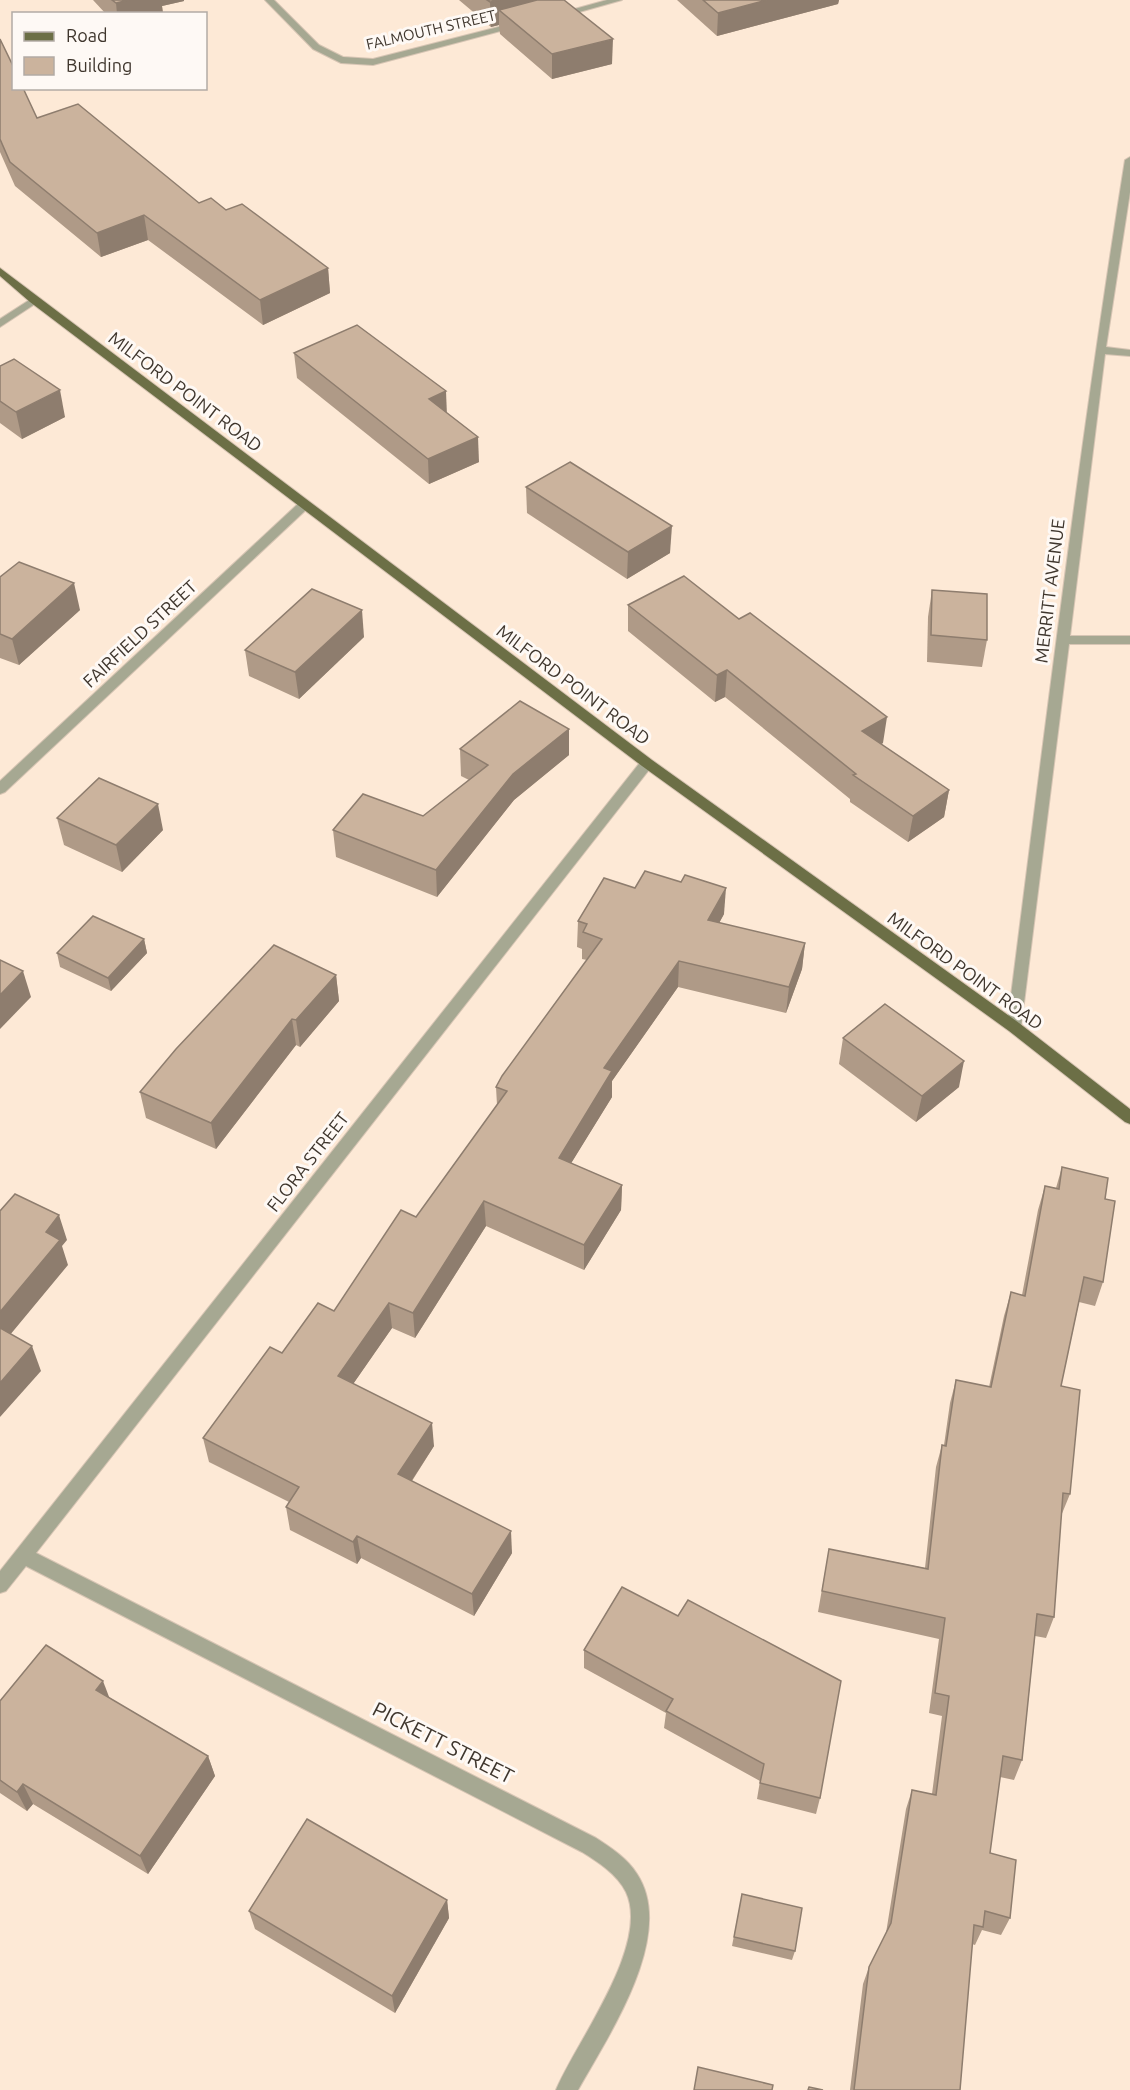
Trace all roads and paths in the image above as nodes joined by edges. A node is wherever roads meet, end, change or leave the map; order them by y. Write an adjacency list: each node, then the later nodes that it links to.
1 (269, 0): 4 (street, FALMOUTH STREET)
2 (618, 0): 3 (street)
3 (552, 17)
4 (529, 22)
5 (1130, 160): 9 (street, MERRITT AVENUE)
6 (0, 271): 7 (main road, MILFORD POINT ROAD)
7 (34, 300): 8 (street); 11 (main road, MILFORD POINT ROAD)
8 (0, 324)
9 (1100, 350): 10 (street); 12 (street, MERRITT AVENUE)
10 (1130, 353)
11 (304, 505): 14 (main road, MILFORD POINT ROAD); 15 (street, FAIRFIELD STREET)
12 (1062, 640): 13 (street); 16 (street, MERRITT AVENUE)
13 (1130, 640)
14 (646, 763): 16 (main road, MILFORD POINT ROAD); 18 (street, FLORA STREET)
15 (0, 789)
16 (1014, 1027): 17 (main road, MILFORD POINT ROAD)
17 (1130, 1118)
18 (23, 1556): 19 (street, FLORA STREET); 20 (street, PICKETT STREET)
19 (0, 1585)
20 (567, 2090)

